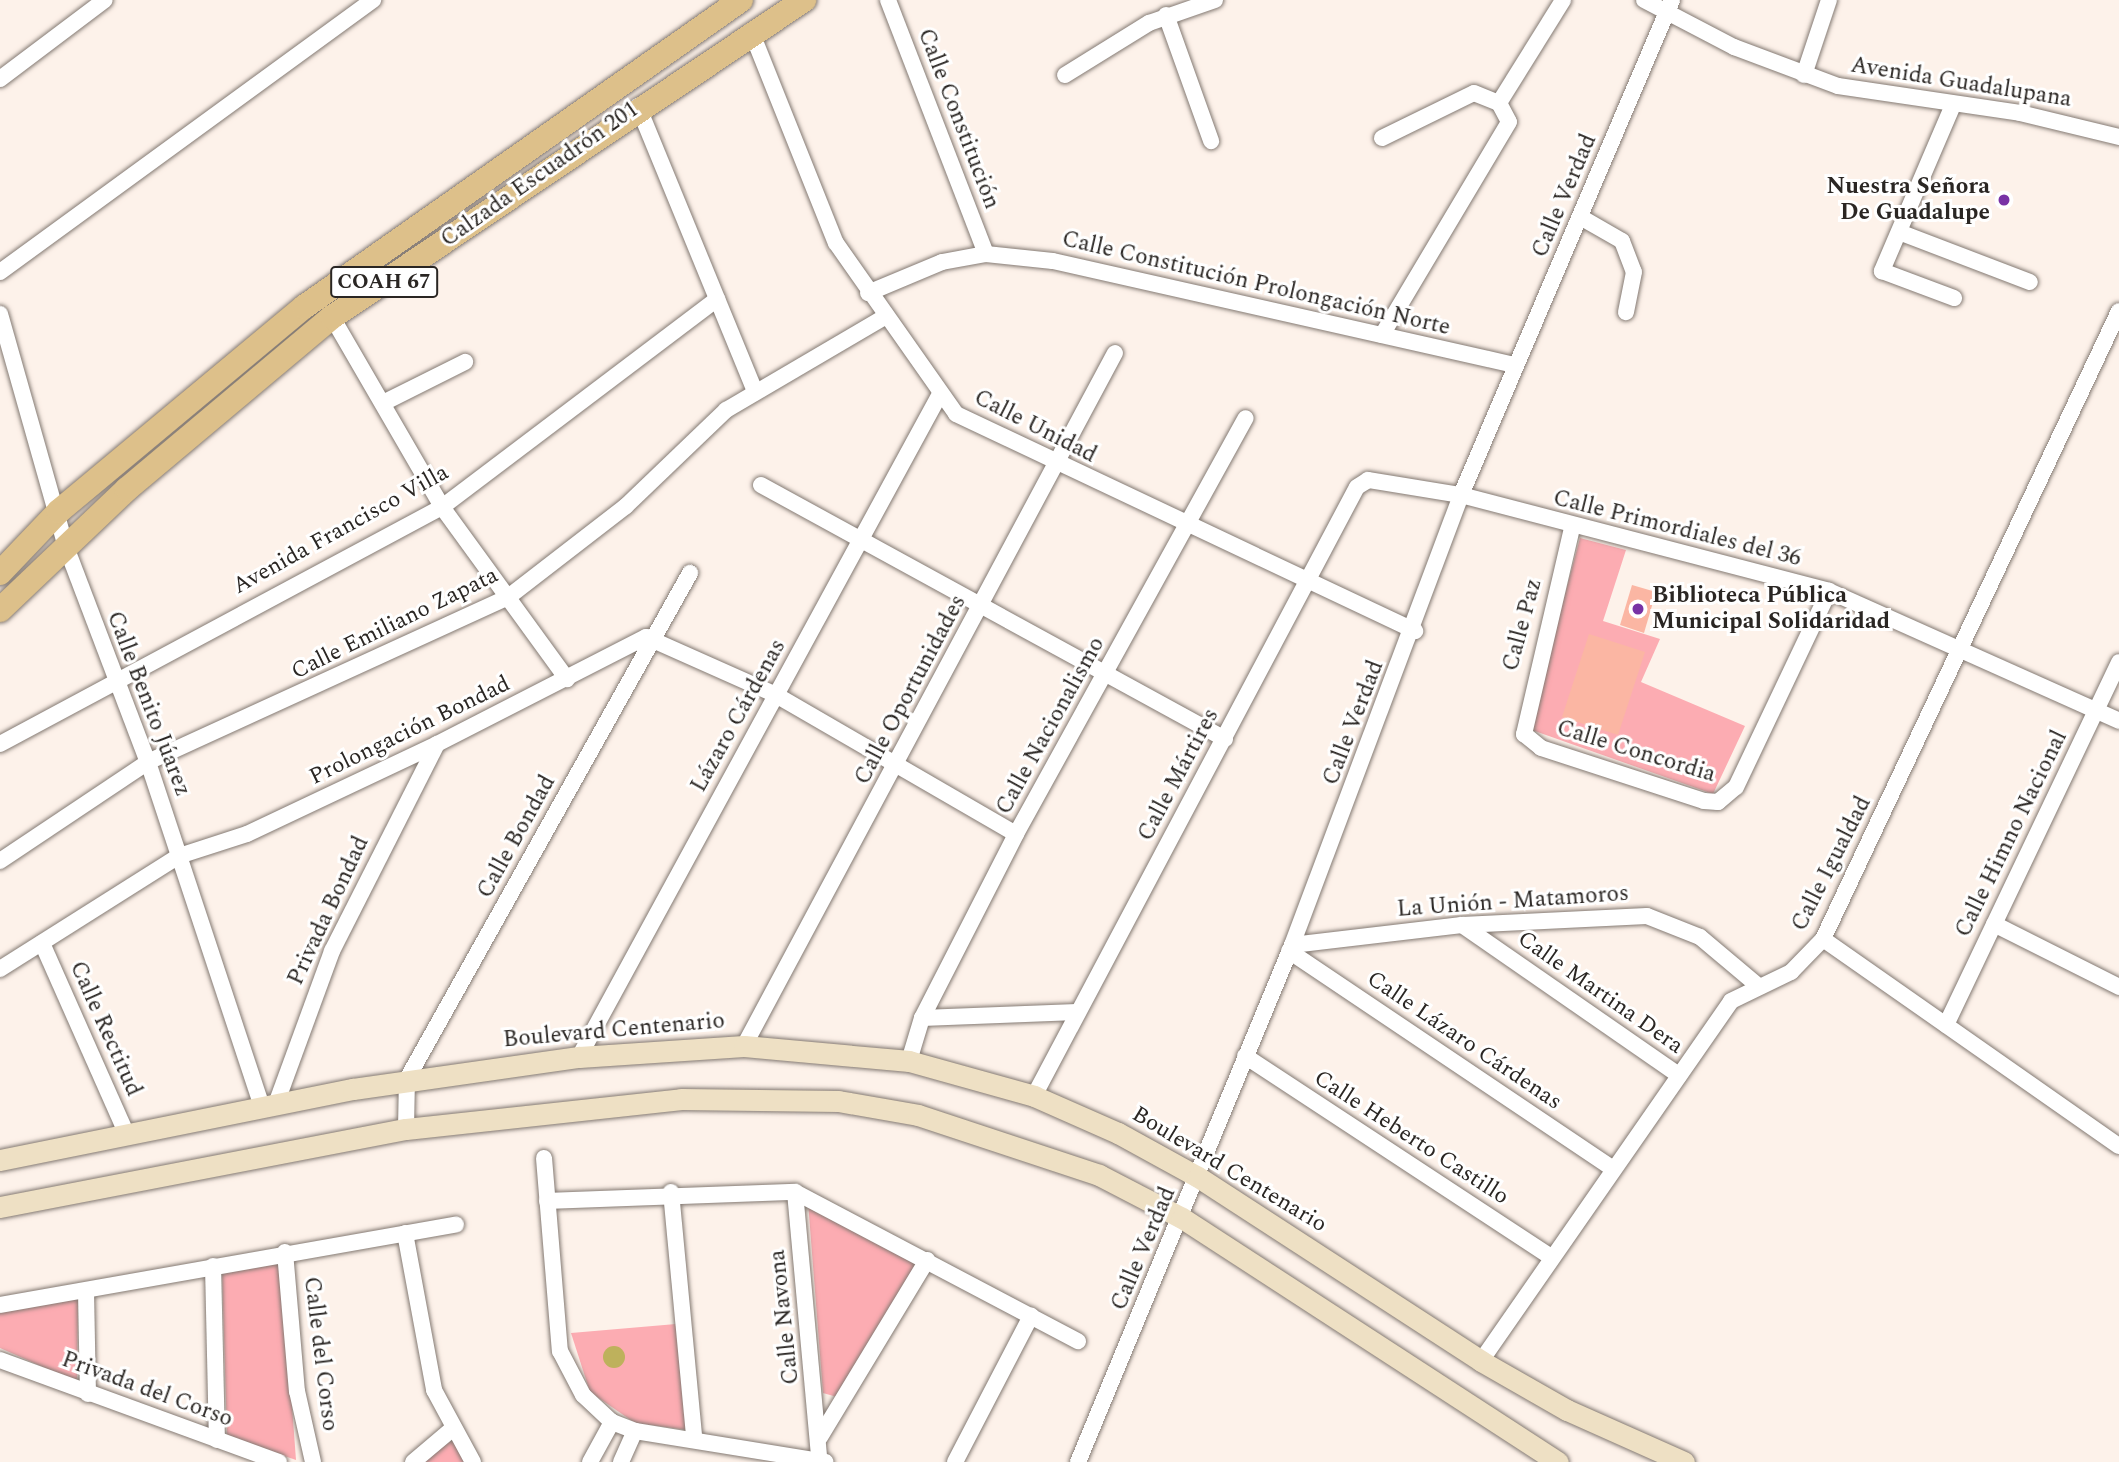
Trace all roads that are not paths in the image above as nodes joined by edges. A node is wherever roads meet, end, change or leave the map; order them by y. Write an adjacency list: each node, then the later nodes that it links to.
1 (106, 0): 16 (street)
2 (373, 0): 26 (street)
3 (741, 0): 49 (main road, Calzada Escuadrón 201 / COAH 67)
4 (804, 0): 13 (main road, Calzada Escuadrón 201 / COAH 67)
5 (888, 0): 25 (street, Calle Constitución)
6 (1215, 0): 10 (street)
7 (1563, 0): 17 (street)
8 (1644, 0): 11 (street, Avenida Guadalupana)
9 (1829, 0): 15 (street)
10 (1182, 4): 12 (street)
11 (1669, 6): 15 (street, Avenida Guadalupana); 23 (street, Calle Verdad)
12 (1166, 15): 14 (street); 22 (street)
13 (751, 32): 18 (main road, Calzada Escuadrón 201 / COAH 67); 28 (street, Calle Unidad)
14 (1065, 75)
15 (1804, 75): 19 (street, Avenida Guadalupana)
16 (0, 79)
17 (1499, 103): 21 (street); 36 (street)
18 (638, 106): 30 (street); 35 (main road, Calzada Escuadrón 201 / COAH 67)
19 (1953, 106): 20 (street, Avenida Guadalupana); 24 (street)
20 (2119, 137)
21 (1382, 138)
22 (1212, 141)
23 (1582, 218): 31 (street); 39 (street, Calle Verdad)
24 (1899, 232): 27 (street); 29 (street)
25 (986, 254): 28 (street, Calle Constitución Prolongación Norte); 36 (street, Calle Constitución Prolongación Norte)
26 (0, 272)
27 (2030, 282)
28 (868, 293): 34 (street, Calle Unidad)
29 (1954, 298)
30 (717, 299): 40 (street); 48 (street, Avenida Francisco Villa)
31 (1626, 312)
32 (2119, 312): 63 (street, Calle Igualdad)
33 (0, 314): 49 (street, Calle Benito Júarez)
34 (886, 316): 40 (street, Calle Emiliano Zapata); 41 (street, Calle Unidad)
35 (332, 317): 42 (street); 53 (main road, Calzada Escuadrón 201 / COAH 67)
36 (1382, 335): 39 (street, Calle Constitución Prolongación Norte)
37 (1115, 353): 44 (street, Calle Oportunidades)
38 (465, 362): 42 (street)
39 (1515, 365): 47 (street, Calle Verdad)
40 (755, 391): 58 (street, Calle Emiliano Zapata)
41 (939, 396): 44 (street, Calle Unidad); 52 (street, Lázaro Cárdenas)
42 (383, 403): 48 (street)
43 (1246, 418): 50 (street, Calle Nacionalismo)
44 (1056, 465): 50 (street, Calle Unidad); 59 (street, Calle Oportunidades)
45 (1368, 480): 47 (street, Calle Primordiales del 36); 56 (street, Calle Mártires)
46 (761, 485): 52 (street)
47 (1461, 495): 51 (street, Calle Primordiales del 36); 61 (street, Calle Verdad)
48 (442, 507): 58 (street); 66 (street, Avenida Francisco Villa)
49 (59, 511): 53 (street, Calle Benito Júarez); 54 (main road, Calzada Escuadrón 201 / COAH 67)
50 (1188, 526): 56 (street, Calle Unidad); 65 (street, Calle Nacionalismo)
51 (1572, 528): 57 (street, Calle Primordiales del 36); 71 (street, Calle Paz)
52 (861, 539): 59 (street); 68 (street, Lázaro Cárdenas)
53 (65, 544): 60 (main road, Calzada Escuadrón 201 / COAH 67); 66 (street, Calle Benito Júarez)
54 (0, 573)
55 (690, 573): 62 (street, Calle Bondad)
56 (1308, 583): 61 (street, Calle Unidad); 72 (street, Calle Mártires)
57 (1829, 591): 63 (street, Calle Primordiales del 36); 71 (street, Calle Concordia)
58 (507, 598): 67 (street); 75 (street, Calle Emiliano Zapata)
59 (982, 606): 65 (street); 76 (street, Calle Oportunidades)
60 (0, 610)
61 (1415, 631): 84 (street, Calle Verdad)
62 (655, 638): 67 (street, Prolongación Bondad); 68 (street); 96 (street, Calle Bondad)
63 (1958, 648): 69 (street, Calle Primordiales del 36); 82 (street, Calle Igualdad)
64 (2119, 662): 69 (street, Calle Himno Nacional)
65 (1106, 674): 72 (street); 77 (street, Calle Nacionalismo)
66 (117, 677): 73 (street, Avenida Francisco Villa); 75 (street, Calle Benito Júarez)
67 (567, 679): 74 (street, Prolongación Bondad)
68 (776, 695): 76 (street); 93 (street, Lázaro Cárdenas)
69 (2096, 711): 70 (street, Calle Primordiales del 36); 80 (street, Calle Himno Nacional)
70 (2119, 721)
71 (1524, 734)
72 (1225, 739): 88 (street, Calle Mártires)
73 (0, 744)
74 (438, 744): 78 (street, Prolongación Bondad); 98 (street, Privada Bondad)
75 (148, 762): 78 (street, Calle Benito Júarez); 79 (street, Calle Emiliano Zapata)
76 (899, 764): 77 (street); 91 (street, Calle Oportunidades)
77 (1017, 834): 89 (street, Calle Nacionalismo)
78 (179, 856): 83 (street, Prolongación Bondad); 98 (street, Calle Benito Júarez)
79 (0, 861)
80 (1994, 924): 87 (street); 90 (street, Calle Himno Nacional)
81 (1462, 925): 84 (street, La Unión - Matamoros); 86 (street, La Unión - Matamoros); 95 (street, Calle Martina Dera)
82 (1823, 939): 86 (street, Calle Igualdad); 90 (street)
83 (43, 943): 85 (street, Prolongación Bondad); 100 (street, Calle Rectitud)
84 (1291, 948): 92 (street, Calle Verdad); 104 (street, Calle Lázaro Cárdenas)
85 (0, 969)
86 (1757, 985): 95 (street, Calle Igualdad)
87 (2119, 987)
88 (1077, 1012): 89 (street); 97 (street, Calle Mártires)
89 (922, 1018): 94 (street, Calle Nacionalismo)
90 (1946, 1025): 101 (street)
91 (744, 1046): 93 (main road, Boulevard Centenario); 94 (main road, Boulevard Centenario)
92 (1245, 1056): 105 (street, Calle Verdad); 114 (street, Calle Heberto Castillo)
93 (579, 1057): 96 (main road, Boulevard Centenario)
94 (909, 1061): 97 (main road, Boulevard Centenario)
95 (1679, 1075): 104 (street, Calle Igualdad)
96 (407, 1079): 98 (main road, Boulevard Centenario); 99 (street, Calle Bondad)
97 (1034, 1096): 105 (main road, Boulevard Centenario)
98 (269, 1105): 100 (main road, Boulevard Centenario)
99 (406, 1129): 109 (main road); 110 (main road)
100 (126, 1133): 103 (main road, Boulevard Centenario)
101 (2119, 1146)
102 (544, 1158): 108 (street, Calle Navona)
103 (0, 1160)
104 (1614, 1169): 114 (street, Calle Igualdad)
105 (1198, 1177): 110 (street, Calle Verdad); 122 (main road, Boulevard Centenario)
106 (671, 1192): 107 (street); 108 (street); 127 (street)
107 (795, 1192): 115 (street); 128 (street, Calle Navona)
108 (547, 1202): 124 (street, Calle Navona)
109 (0, 1207)
110 (1182, 1218): 138 (street, Calle Verdad); 139 (main road)
111 (456, 1224): 112 (street, Calle del Corso)
112 (405, 1233): 113 (street, Calle del Corso); 125 (street)
113 (285, 1252): 116 (street, Calle del Corso); 132 (street, Calle del Corso)
114 (1552, 1258): 122 (street, Calle Igualdad)
115 (928, 1260): 119 (street); 128 (street, Calle Navona)
116 (213, 1266): 117 (street, Calle del Corso); 129 (street)
117 (86, 1291): 118 (street, Calle del Corso); 123 (street)
118 (0, 1305)
119 (1031, 1316): 120 (street); 137 (street)
120 (1078, 1341)
121 (0, 1360): 123 (street, Privada del Corso)
122 (1481, 1361): 140 (main road, Boulevard Centenario)
123 (88, 1394): 129 (street, Privada del Corso)
124 (612, 1422): 126 (street, Calle Navona); 135 (street)
125 (452, 1429): 133 (street); 134 (street)
126 (635, 1431): 127 (street, Calle Navona); 136 (street)
127 (694, 1436): 130 (street, Calle Navona)
128 (820, 1437): 130 (street, Calle Navona)
129 (217, 1440): 131 (street, Privada del Corso)
130 (822, 1460)
131 (279, 1462)
132 (313, 1462)
133 (413, 1462)
134 (472, 1462)
135 (590, 1462)
136 (621, 1462)
137 (955, 1462)
138 (1078, 1462)
139 (1558, 1462)
140 (1684, 1462)

